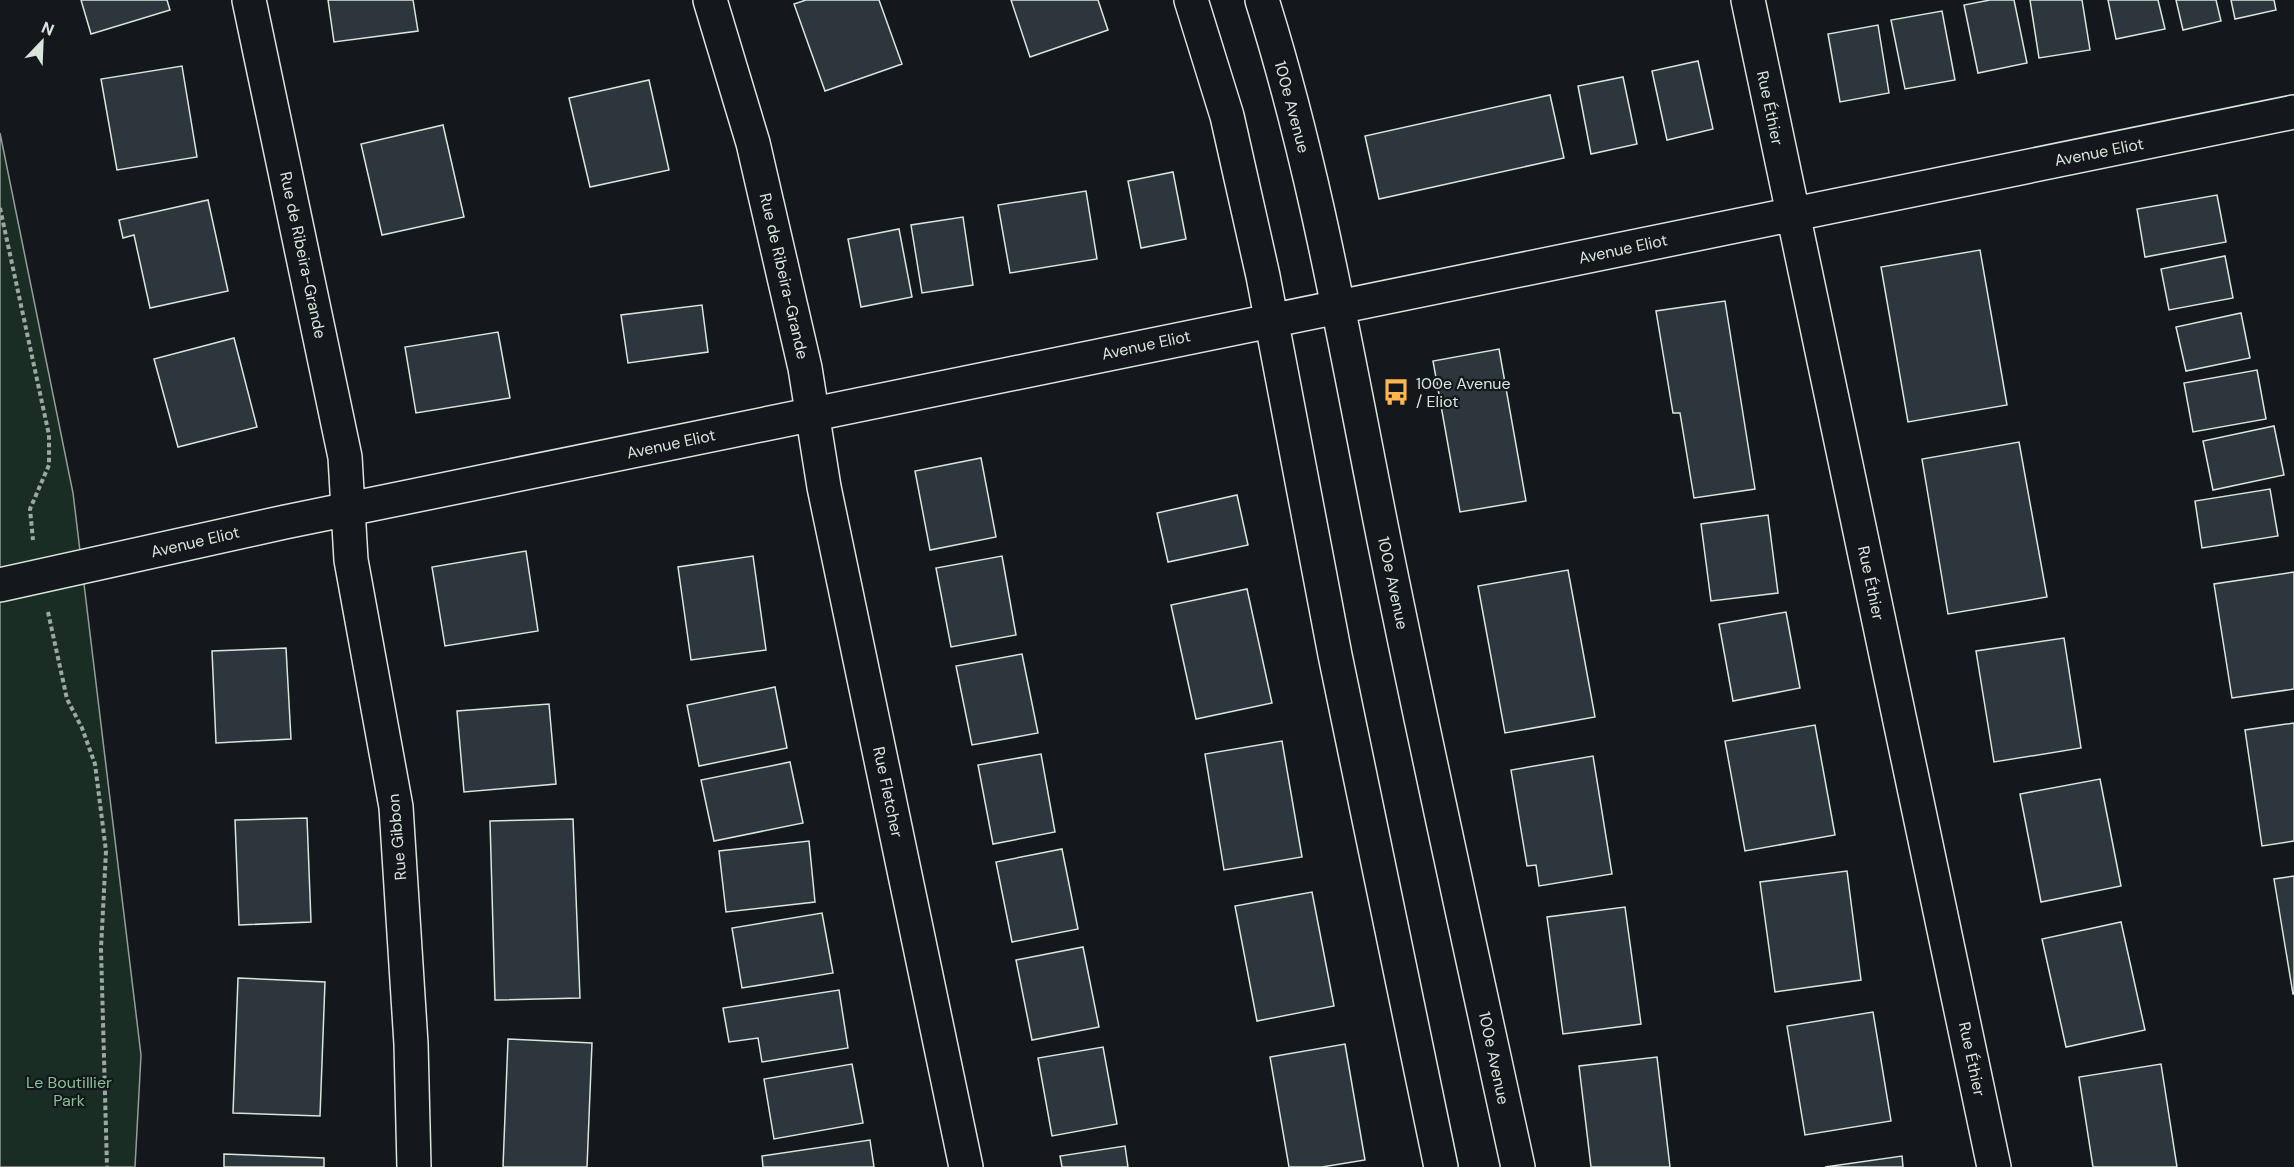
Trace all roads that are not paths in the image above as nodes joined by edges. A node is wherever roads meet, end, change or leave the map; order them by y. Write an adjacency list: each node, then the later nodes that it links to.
1 (249, 0): 11 (street, Rue de Ribeira-Grande)
2 (710, 0): 10 (street, Rue de Ribeira-Grande)
3 (1191, 0): 9 (street)
4 (1262, 0): 8 (street, 100e Avenue)
5 (1748, 0): 7 (street, Rue Éthier)
6 (2294, 112): 7 (street, Avenue Eliot)
7 (1794, 214): 8 (street, Avenue Eliot); 17 (street, Rue Éthier)
8 (1337, 307): 9 (street, Avenue Eliot); 16 (street, 100e Avenue)
9 (1271, 319): 10 (street, Avenue Eliot); 15 (street)
10 (812, 416): 11 (street, Avenue Eliot); 14 (street, Rue Fletcher)
11 (350, 510): 12 (street, Avenue Eliot); 13 (street, Rue Gibbon)
12 (0, 585)
13 (414, 1167)
14 (966, 1167)
15 (1441, 1167)
16 (1518, 1167)
17 (1994, 1167)

